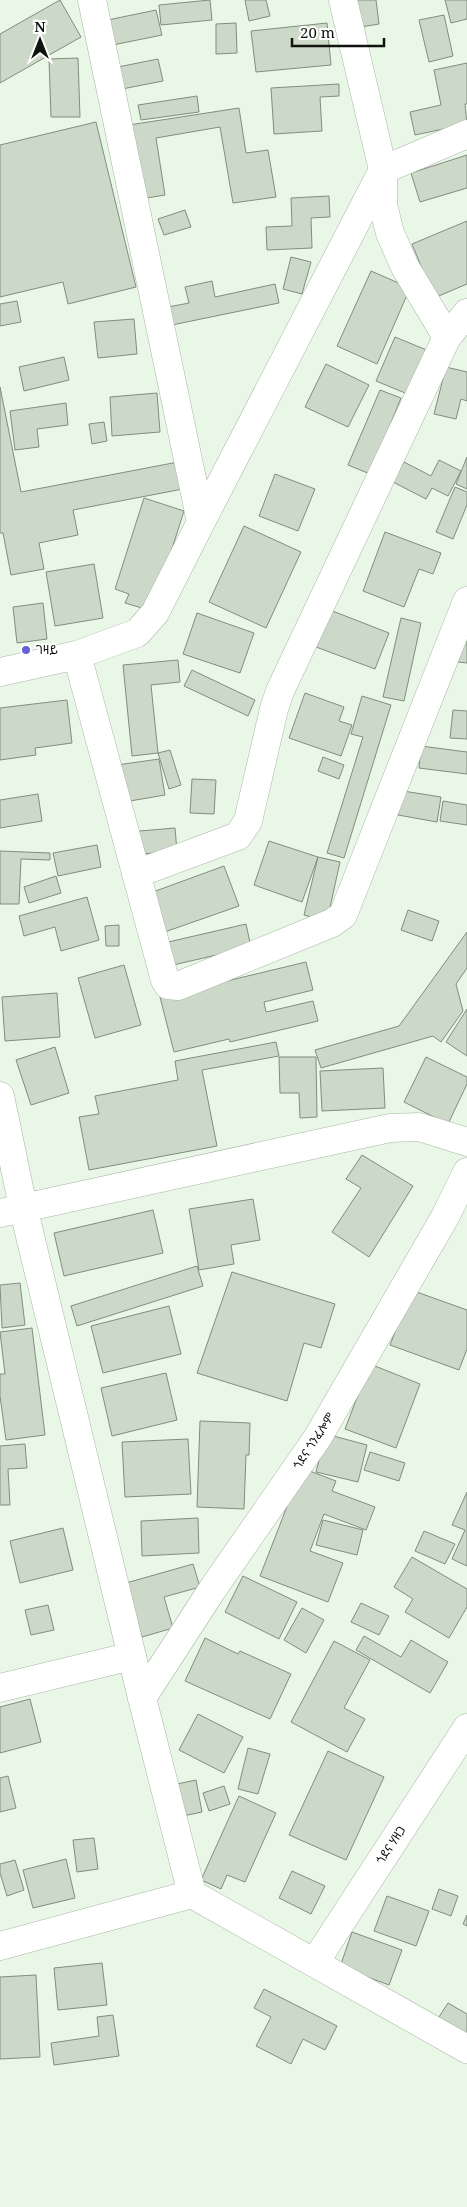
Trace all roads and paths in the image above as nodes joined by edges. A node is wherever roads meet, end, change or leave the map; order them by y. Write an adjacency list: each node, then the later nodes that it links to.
1 (92, 0): 7 (street)
2 (343, 0): 4 (street)
3 (467, 134): 4 (street)
4 (383, 170): 6 (street); 7 (street)
5 (467, 314): 6 (street)
6 (447, 337): 11 (street)
7 (202, 522): 9 (street)
8 (467, 601): 11 (street)
9 (77, 655): 10 (street); 11 (street)
10 (0, 672)
11 (136, 874)
12 (0, 1096): 15 (street)
13 (467, 1142): 15 (street)
14 (467, 1172): 18 (street, ጎደና ጎንፈሎም)
15 (12, 1210): 16 (street)
16 (132, 1656): 17 (street); 18 (street)
17 (0, 1688)
18 (142, 1698): 20 (street)
19 (467, 1729): 22 (street, ጎደና ሃዘጋ)
20 (192, 1894): 21 (street); 22 (street)
21 (0, 1946)
22 (315, 1962): 23 (street)
23 (467, 2049)

